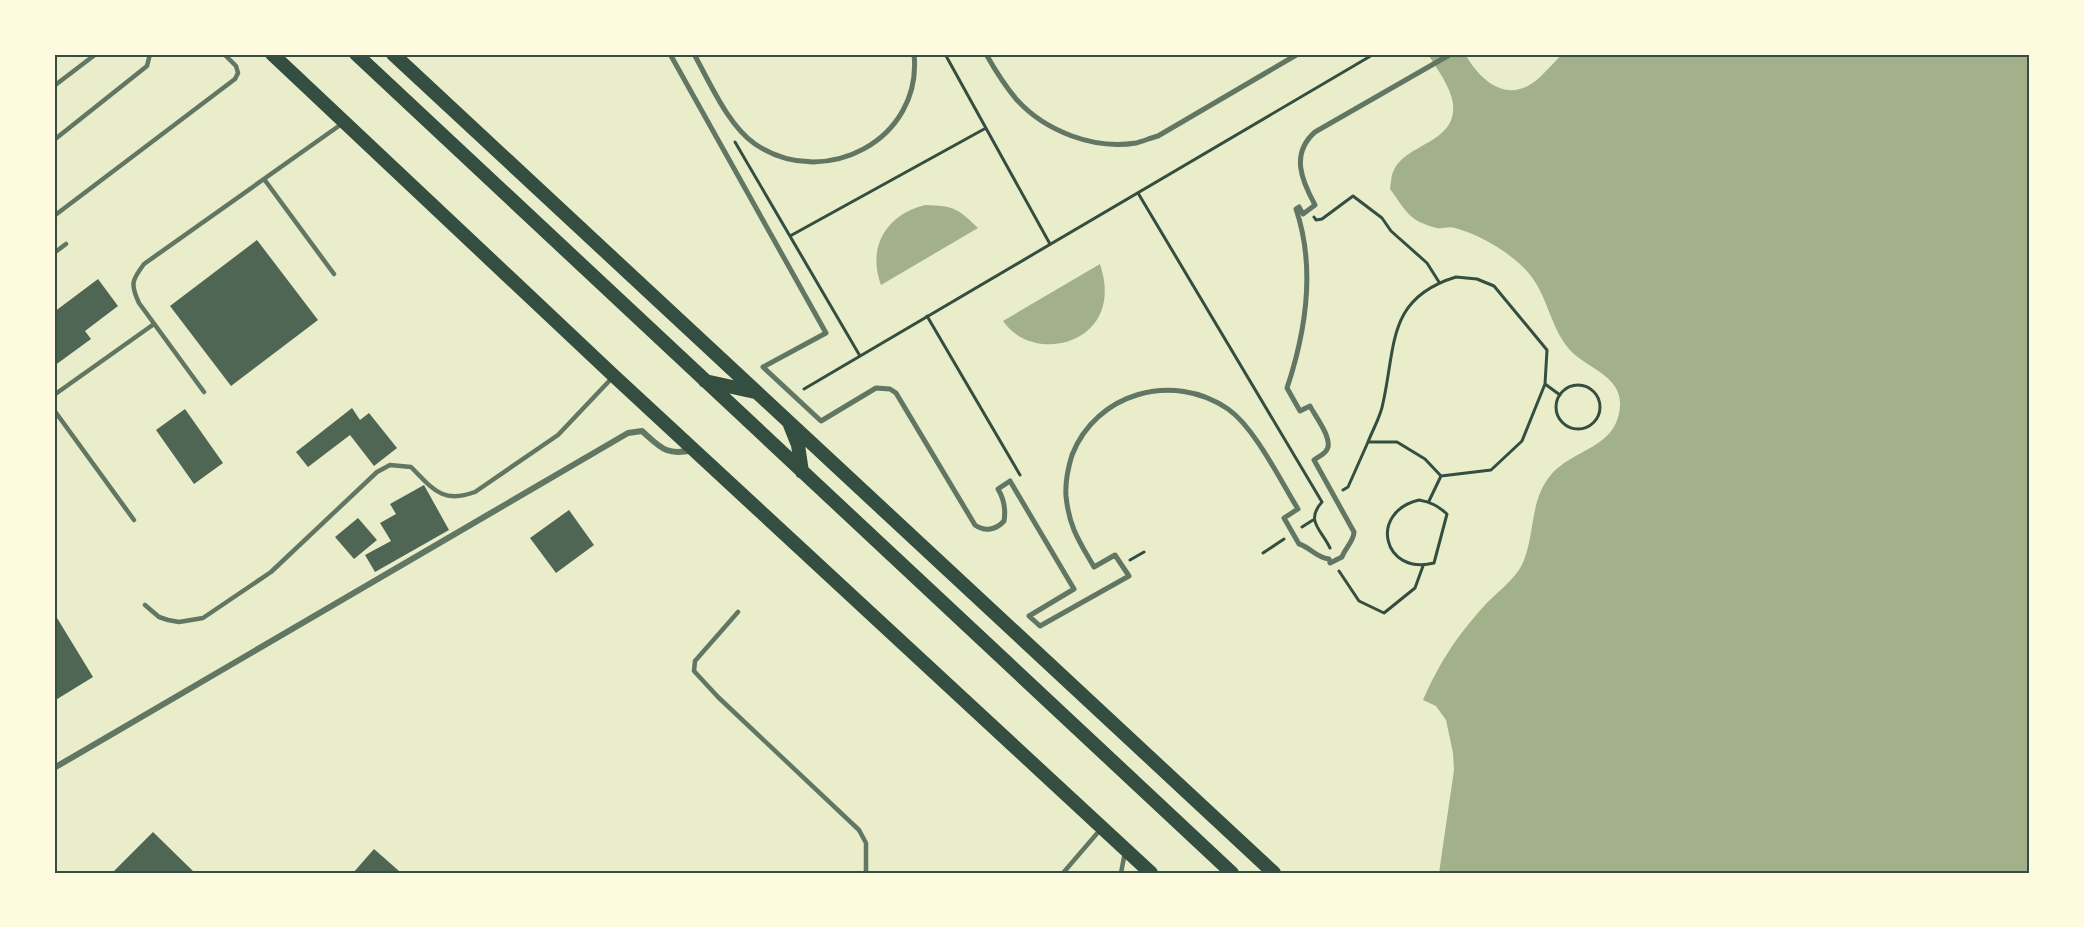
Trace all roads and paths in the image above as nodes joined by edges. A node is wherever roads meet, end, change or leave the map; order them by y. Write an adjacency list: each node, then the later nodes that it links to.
1 (96, 54): 15 (lane)
2 (150, 54): 19 (lane)
3 (224, 54): 23 (lane)
4 (272, 54): 16 (main road)
5 (356, 54): 34 (main road)
6 (393, 54): 37 (main road)
7 (670, 54): 39 (street)
8 (694, 54): 9 (street)
9 (914, 54)
10 (945, 54): 17 (path)
11 (986, 54): 12 (street)
12 (1298, 54)
13 (1374, 54): 21 (path)
14 (1451, 54): 22 (street)
15 (54, 86)
16 (345, 121): 20 (lane); 33 (main road)
17 (986, 128): 24 (path); 26 (path)
18 (731, 135): 24 (path)
19 (54, 140)
20 (264, 179): 28 (lane); 31 (lane)
21 (1138, 193): 26 (path); 48 (path)
22 (1309, 210): 29 (path); 39 (street)
23 (54, 216)
24 (790, 236): 32 (path)
25 (66, 244): 27 (lane)
26 (1050, 244): 30 (path)
27 (54, 253)
28 (334, 274)
29 (1439, 282): 35 (path); 46 (path)
30 (927, 316): 32 (path); 45 (path)
31 (154, 324): 36 (lane); 38 (lane)
32 (860, 356): 39 (path)
33 (614, 376): 43 (main road); 50 (lane)
34 (705, 381): 37 (main road); 44 (main road)
35 (1545, 384): 40 (path); 46 (path)
36 (204, 392)
37 (757, 392): 42 (main road)
38 (54, 395)
39 (794, 395)
40 (1560, 395): 40 (path)
41 (54, 410): 49 (lane)
42 (788, 421): 44 (main road); 60 (main road)
43 (694, 450): 52 (street); 53 (main road)
44 (802, 472): 59 (main road)
45 (1022, 476)
46 (1441, 476): 47 (path)
47 (1429, 501): 47 (path)
48 (1322, 502)
49 (134, 520)
50 (145, 605)
51 (738, 612): 55 (lane)
52 (54, 768)
53 (1102, 828): 54 (main road); 56 (lane)
54 (1125, 849): 57 (lane); 58 (main road)
55 (866, 873)
56 (1064, 873)
57 (1121, 873)
58 (1151, 873)
59 (1232, 873)
60 (1274, 873)

